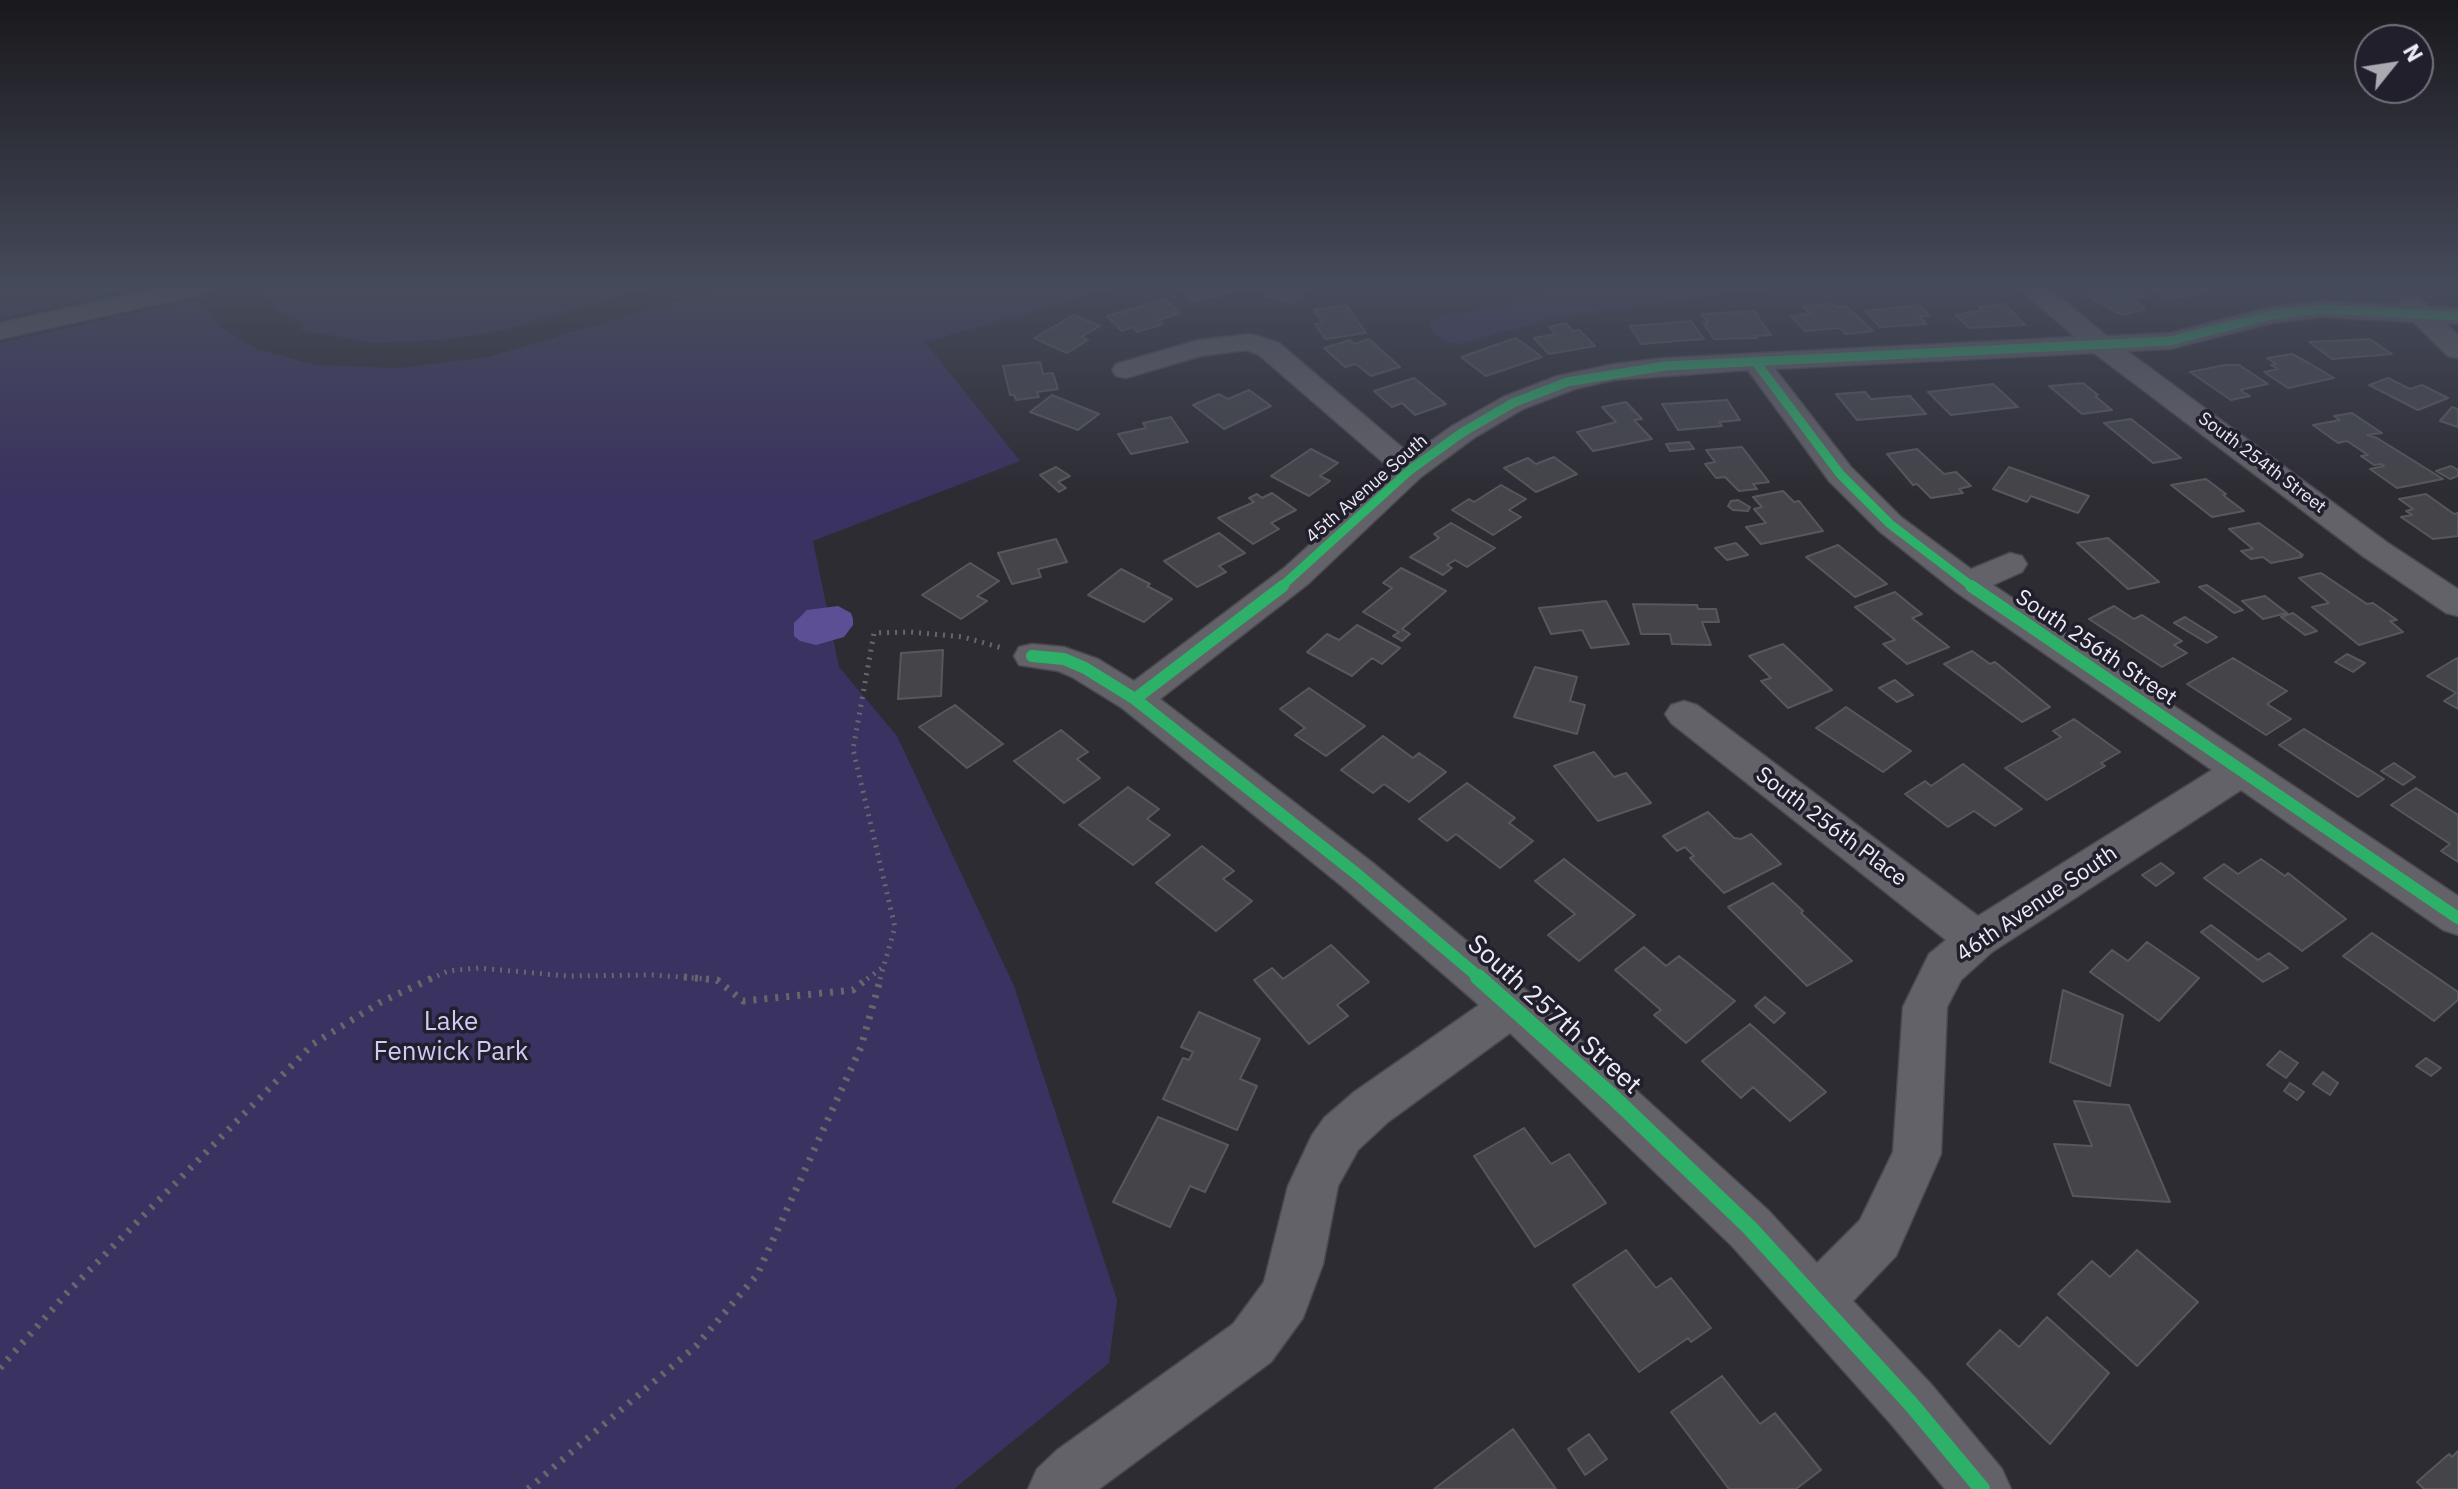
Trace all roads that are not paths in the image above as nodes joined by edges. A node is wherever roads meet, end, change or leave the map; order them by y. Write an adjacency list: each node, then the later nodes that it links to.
1 (1170, 356): 6 (street)
2 (1278, 356): 7 (street)
3 (1859, 356): 5 (street, 45th Avenue South)
4 (2116, 356): 10 (street, South 254th Street)
5 (1755, 361): 7 (street, 45th Avenue South); 9 (street, South 256th Street)
6 (1126, 370)
7 (1410, 470): 12 (street, 45th Avenue South)
8 (2010, 564): 9 (street)
9 (1968, 584): 14 (street, South 256th Street)
10 (2458, 605)
11 (1032, 656): 12 (street, South 257th Street)
12 (1135, 699): 17 (street, South 257th Street)
13 (1684, 714): 16 (street, South 256th Place)
14 (2240, 771): 15 (street, South 256th Street); 16 (street, 46th Avenue South)
15 (2458, 918)
16 (1977, 939): 18 (street, 46th Avenue South)
17 (1512, 1006): 18 (street, South 257th Street); 19 (street)
18 (1817, 1300): 20 (street, South 257th Street)
19 (1057, 1489)
20 (1982, 1489)

